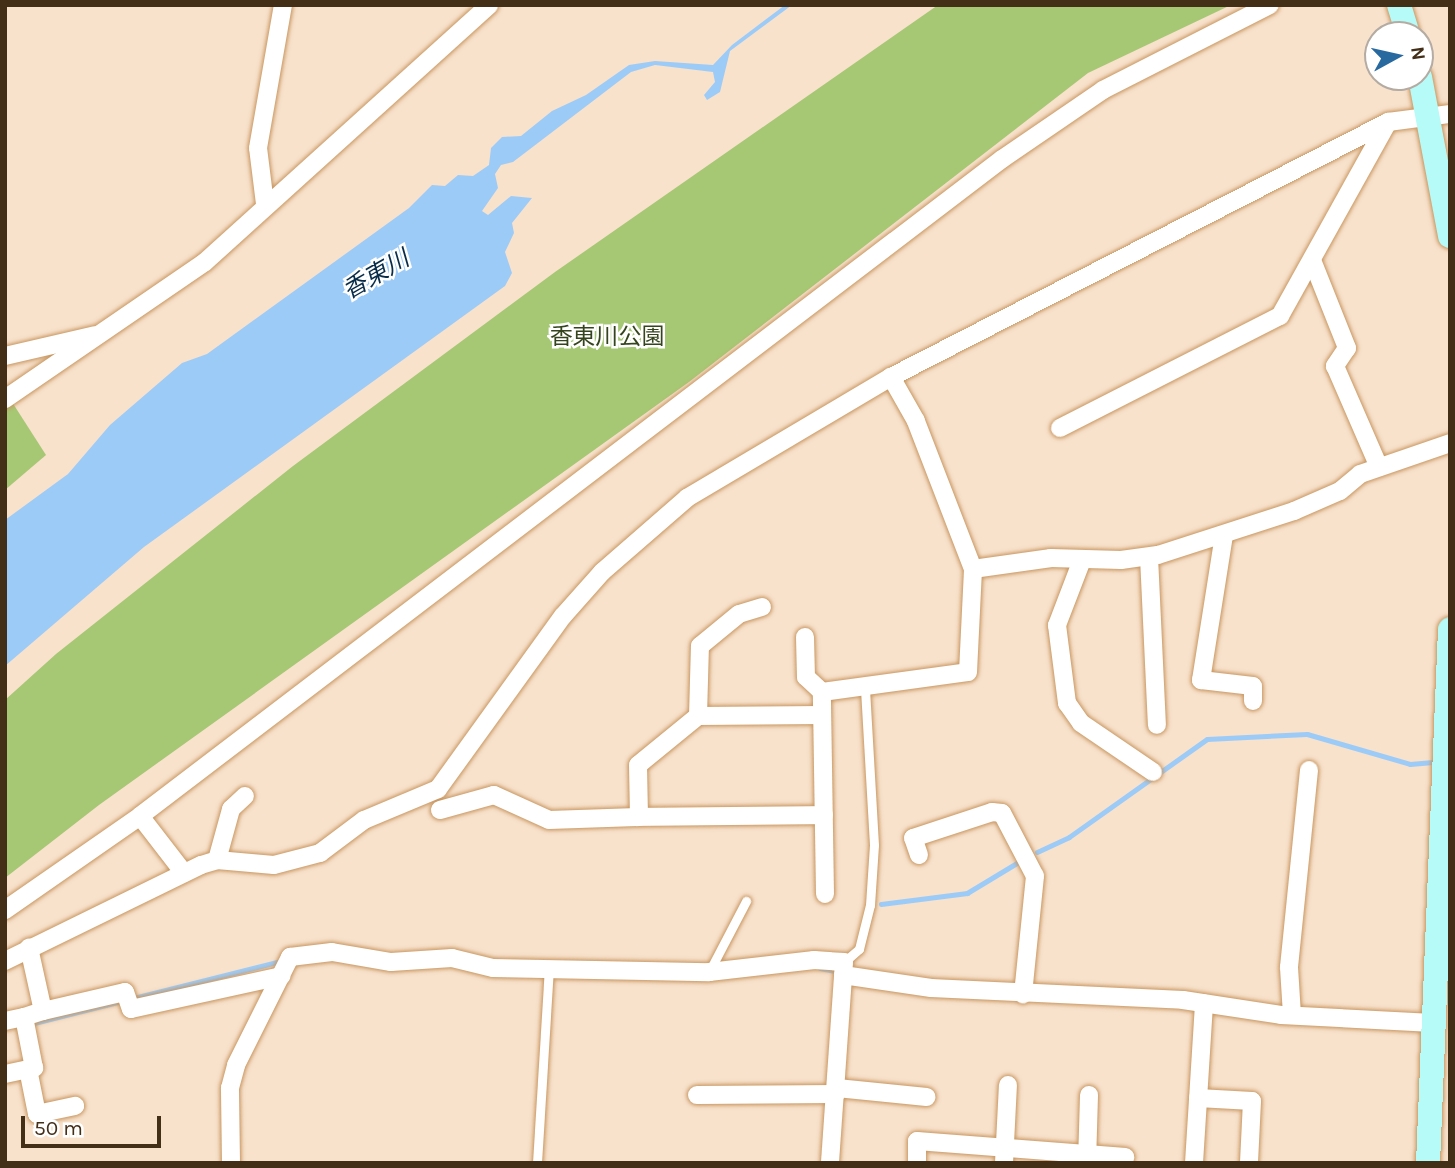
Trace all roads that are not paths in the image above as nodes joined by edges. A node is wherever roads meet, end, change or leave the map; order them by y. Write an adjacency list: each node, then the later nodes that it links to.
1 (283, 5): 7 (street)
2 (489, 5): 7 (street)
3 (1270, 5): 36 (street)
4 (1428, 91): 5 (main road)
5 (1440, 114): 6 (street); 8 (main road)
6 (1388, 122): 9 (street); 12 (street)
7 (265, 204): 10 (street)
8 (1450, 236)
9 (1312, 260): 14 (street); 16 (street)
10 (108, 331): 11 (street); 13 (street)
11 (5, 356)
12 (891, 377): 20 (street); 39 (street)
13 (5, 399)
14 (1060, 428)
15 (1450, 443): 16 (street)
16 (1379, 467): 17 (street)
17 (1224, 535): 18 (street); 26 (street)
18 (1149, 557): 19 (street); 29 (street)
19 (1082, 560): 20 (street); 32 (street)
20 (973, 569): 24 (street)
21 (762, 607): 28 (street)
22 (1450, 629): 30 (main road)
23 (805, 637): 25 (street)
24 (865, 687): 25 (street); 47 (lane)
25 (821, 692): 27 (street)
26 (1253, 701)
27 (822, 715): 28 (street); 35 (street)
28 (698, 716): 37 (street)
29 (1157, 725)
30 (1447, 726): 56 (main road)
31 (1309, 770): 53 (street)
32 (1153, 772)
33 (245, 796): 39 (street)
34 (440, 810): 37 (street)
35 (824, 815): 37 (street); 41 (street)
36 (140, 816): 40 (street); 43 (street)
37 (639, 817)
38 (919, 855): 50 (street)
39 (217, 860): 40 (street)
40 (184, 873): 44 (street)
41 (825, 894)
42 (746, 901): 49 (lane)
43 (5, 910)
44 (29, 948): 45 (street); 52 (street)
45 (5, 961)
46 (286, 965): 48 (street); 52 (street); 69 (street)
47 (844, 969): 49 (street); 50 (street); 60 (street)
48 (549, 972): 49 (street); 70 (lane)
49 (709, 972)
50 (1023, 994): 51 (street)
51 (1204, 1003): 53 (street); 64 (street)
52 (43, 1011): 55 (street)
53 (1292, 1015): 56 (street)
54 (5, 1021): 55 (street)
55 (25, 1022): 57 (street)
56 (1433, 1023): 75 (main road)
57 (28, 1069): 58 (street); 65 (street)
58 (5, 1074)
59 (1007, 1085): 66 (street)
60 (836, 1091): 61 (street); 63 (street); 71 (street)
61 (697, 1095)
62 (1089, 1096): 68 (street)
63 (927, 1097)
64 (1198, 1098): 73 (street); 74 (street)
65 (75, 1106)
66 (1004, 1155): 68 (street); 72 (street)
67 (1125, 1157): 68 (street)
68 (1087, 1158)
69 (231, 1163)
70 (537, 1163)
71 (830, 1163)
72 (917, 1163)
73 (1194, 1163)
74 (1249, 1163)
75 (1428, 1163)

